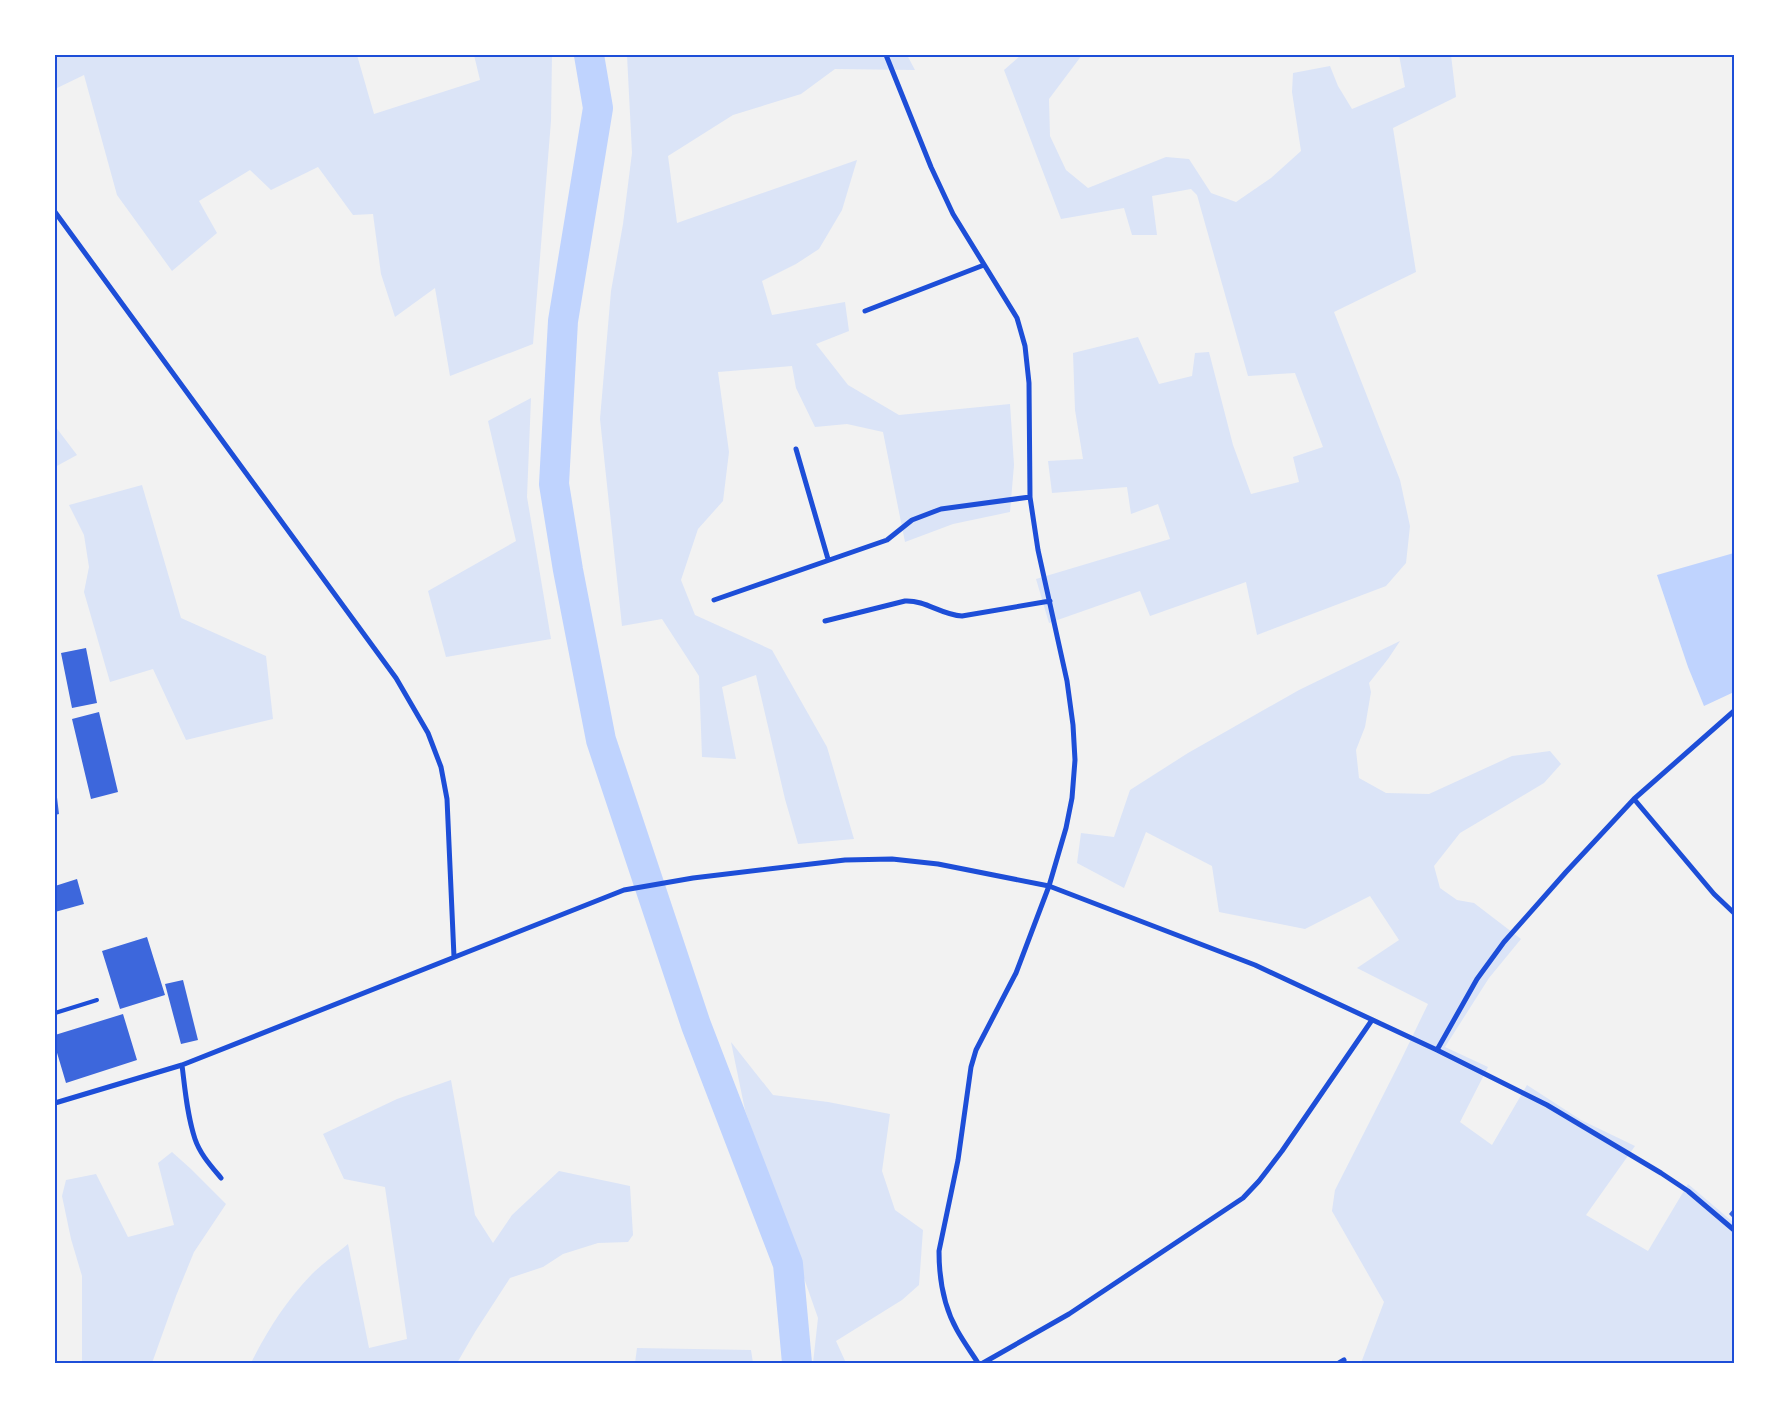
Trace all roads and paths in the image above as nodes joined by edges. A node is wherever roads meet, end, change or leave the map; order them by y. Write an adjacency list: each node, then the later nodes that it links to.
1 (886, 55): 3 (street)
2 (55, 212): 15 (street)
3 (984, 265): 4 (street); 6 (street)
4 (865, 311)
5 (796, 449): 7 (street)
6 (1030, 496): 7 (street); 9 (street)
7 (828, 559): 8 (street)
8 (714, 600)
9 (1050, 601): 10 (street); 13 (street)
10 (825, 621)
11 (1734, 711): 12 (street)
12 (1634, 799): 14 (street); 19 (street)
13 (1049, 886): 15 (street); 18 (street); 24 (street)
14 (1734, 913)
15 (454, 957): 20 (street)
16 (97, 1000): 17 (lane)
17 (55, 1013)
18 (1372, 1020): 19 (street); 25 (street)
19 (1437, 1050): 23 (street)
20 (182, 1065): 21 (street); 22 (street)
21 (55, 1103)
22 (221, 1178)
23 (1734, 1230)
24 (978, 1363)
25 (983, 1363)

